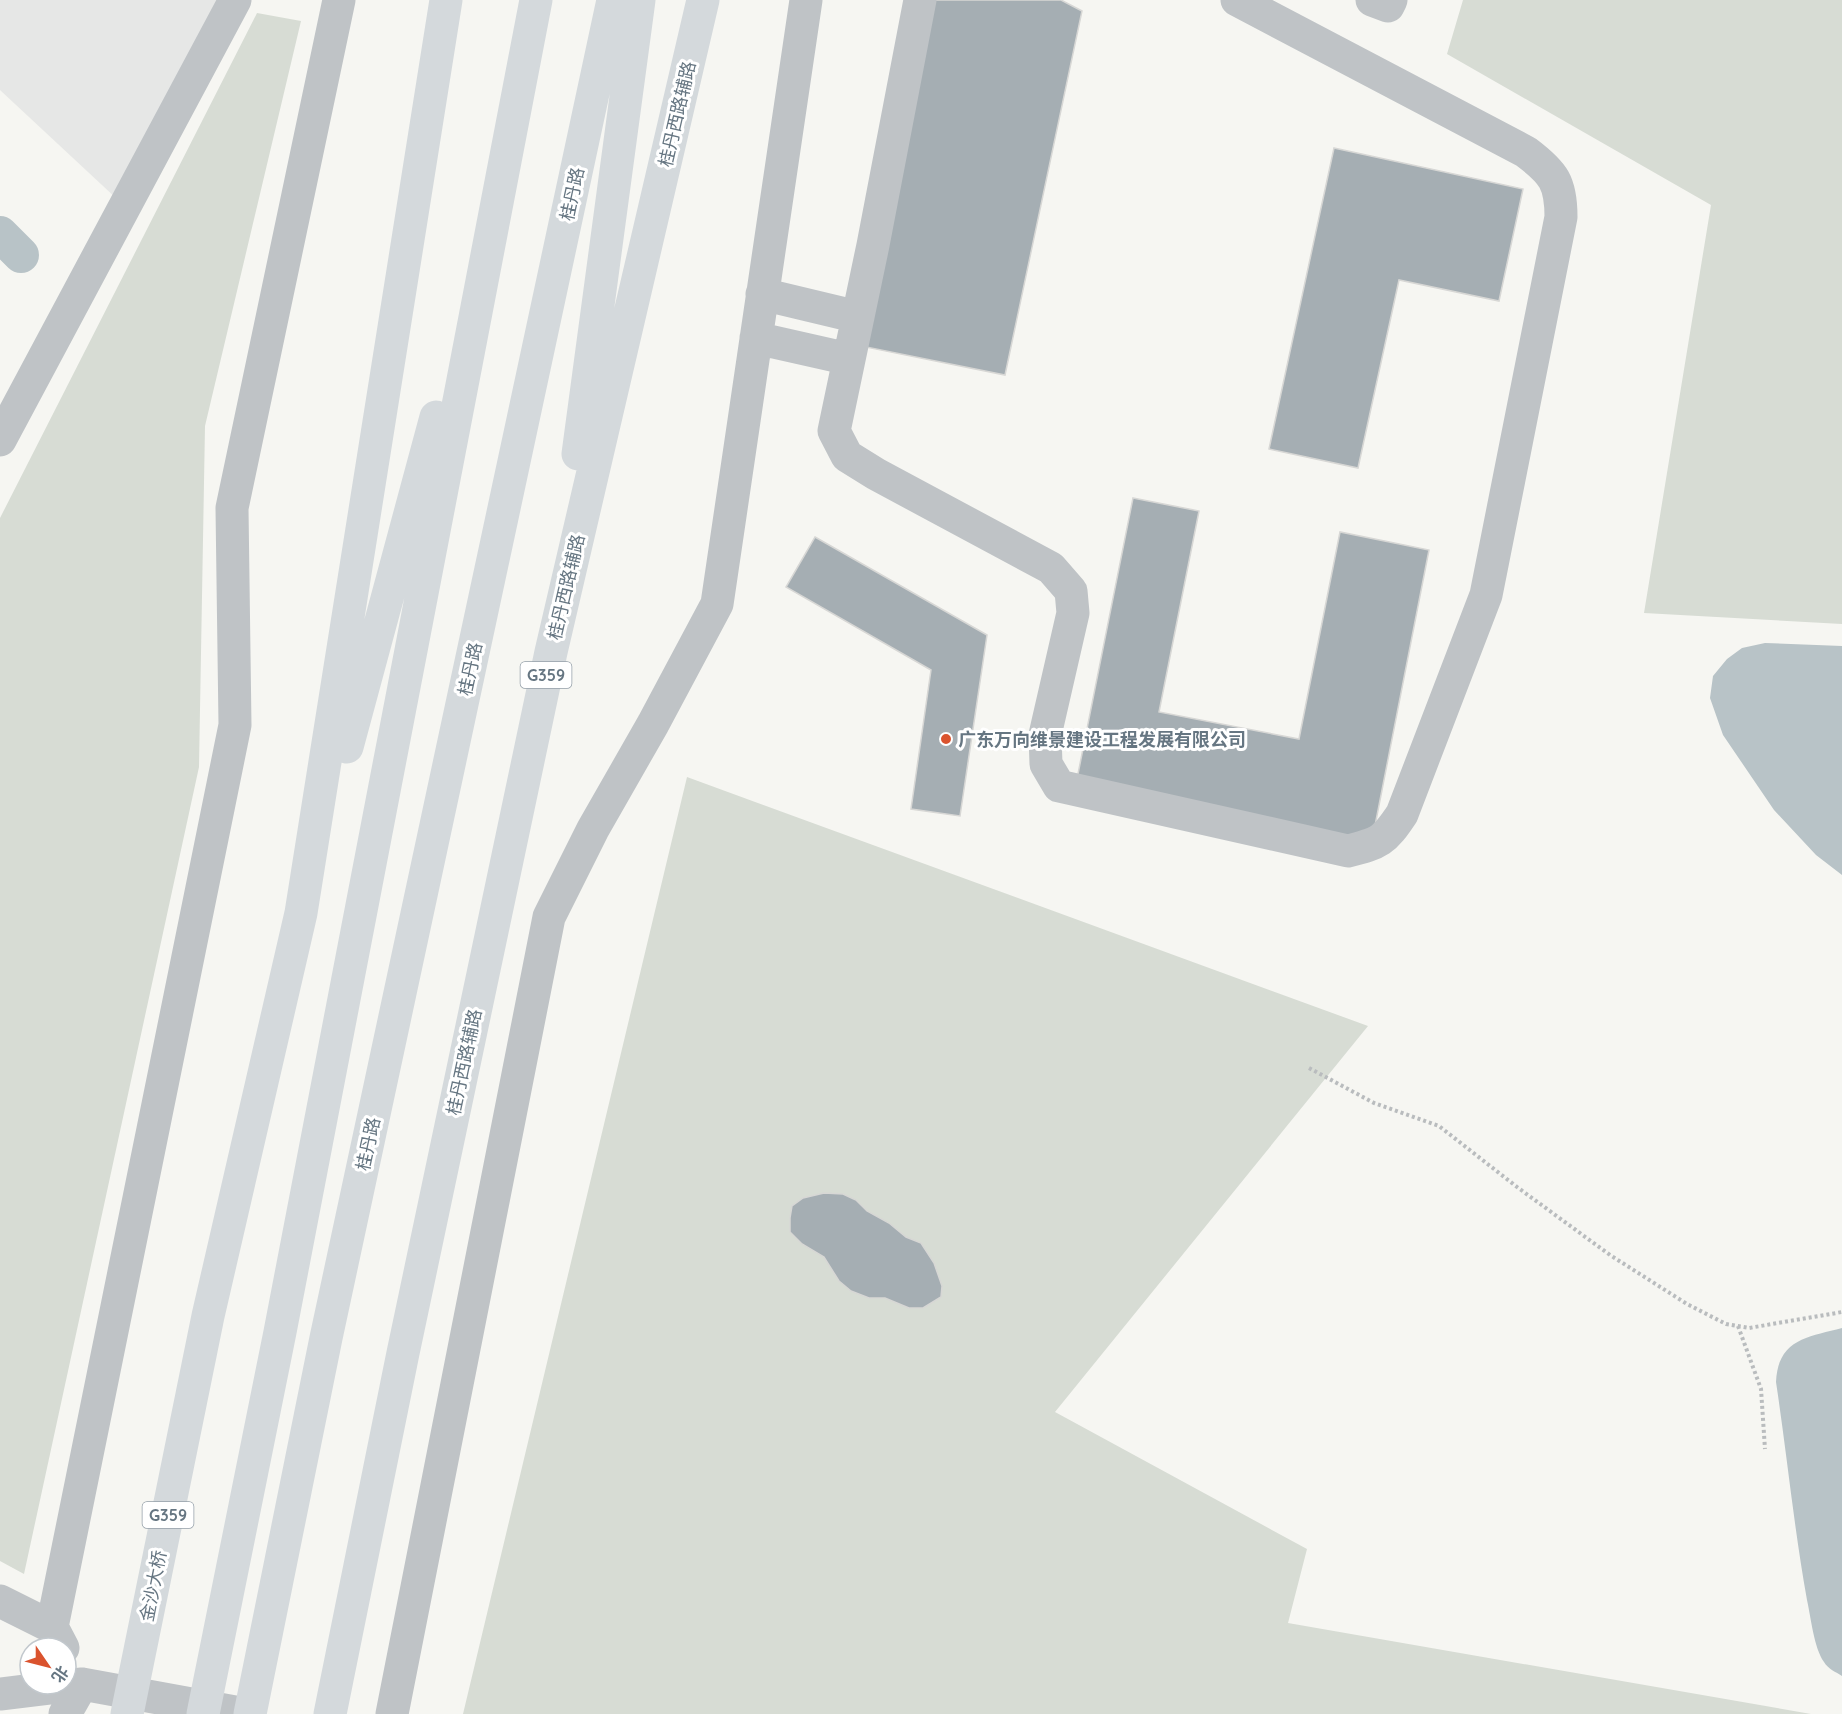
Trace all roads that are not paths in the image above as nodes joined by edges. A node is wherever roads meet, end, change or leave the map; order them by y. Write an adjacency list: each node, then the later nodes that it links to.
1 (236, 0): 18 (street)
2 (339, 0): 23 (street)
3 (446, 0): 20 (highway, G359)
4 (536, 0): 13 (highway)
5 (613, 0): 30 (highway, 桂丹路)
6 (639, 0): 19 (highway)
7 (703, 0): 19 (highway, 桂丹西路辅路 / G359)
8 (806, 0): 14 (street)
9 (920, 0): 15 (street)
10 (1237, 0): 17 (street)
11 (1371, 0): 12 (street)
12 (1391, 0)
13 (505, 160): 20 (highway); 29 (highway)
14 (762, 294): 15 (street); 16 (street)
15 (858, 317): 17 (street)
16 (756, 338): 17 (street); 32 (street)
17 (849, 359)
18 (0, 440)
19 (551, 652): 31 (highway, 桂丹西路辅路 / G359)
20 (302, 913): 28 (highway, 金沙大桥 / G359)
21 (0, 1601): 22 (street)
22 (50, 1636)
23 (61, 1636)
24 (78, 1677): 25 (street)
25 (82, 1684): 26 (street); 27 (street); 30 (street)
26 (0, 1694)
27 (65, 1714)
28 (128, 1714)
29 (203, 1714)
30 (248, 1714)
31 (330, 1714)
32 (392, 1714)

